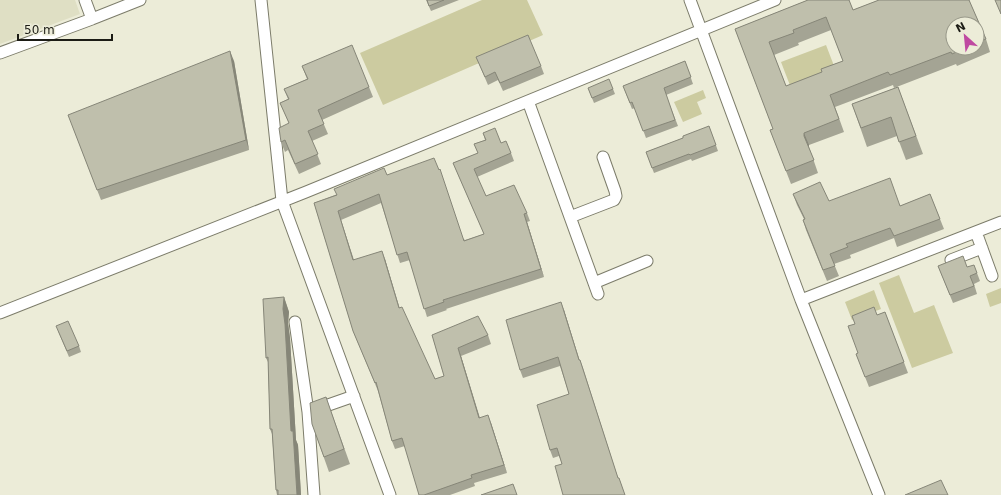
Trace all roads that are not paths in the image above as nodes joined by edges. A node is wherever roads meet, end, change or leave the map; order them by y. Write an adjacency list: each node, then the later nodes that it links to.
1 (85, 0): 6 (street)
2 (140, 0): 6 (street)
3 (261, 0): 11 (street)
4 (690, 0): 7 (street)
5 (775, 0): 7 (street)
6 (92, 19): 8 (street)
7 (701, 31): 9 (street); 21 (street)
8 (0, 53)
9 (528, 101): 11 (street); 12 (street)
10 (603, 157): 12 (street)
11 (282, 201): 22 (street); 24 (street)
12 (570, 217): 19 (street)
13 (1001, 222): 14 (street)
14 (976, 232): 15 (street); 21 (street)
15 (982, 248): 16 (street); 18 (street)
16 (951, 260)
17 (646, 261): 19 (street)
18 (992, 276)
19 (594, 283): 20 (street)
20 (598, 294)
21 (802, 300): 28 (street)
22 (0, 313)
23 (295, 322): 25 (street)
24 (354, 396): 25 (street); 27 (street)
25 (308, 412): 26 (street)
26 (314, 495)
27 (390, 495)
28 (879, 495)

